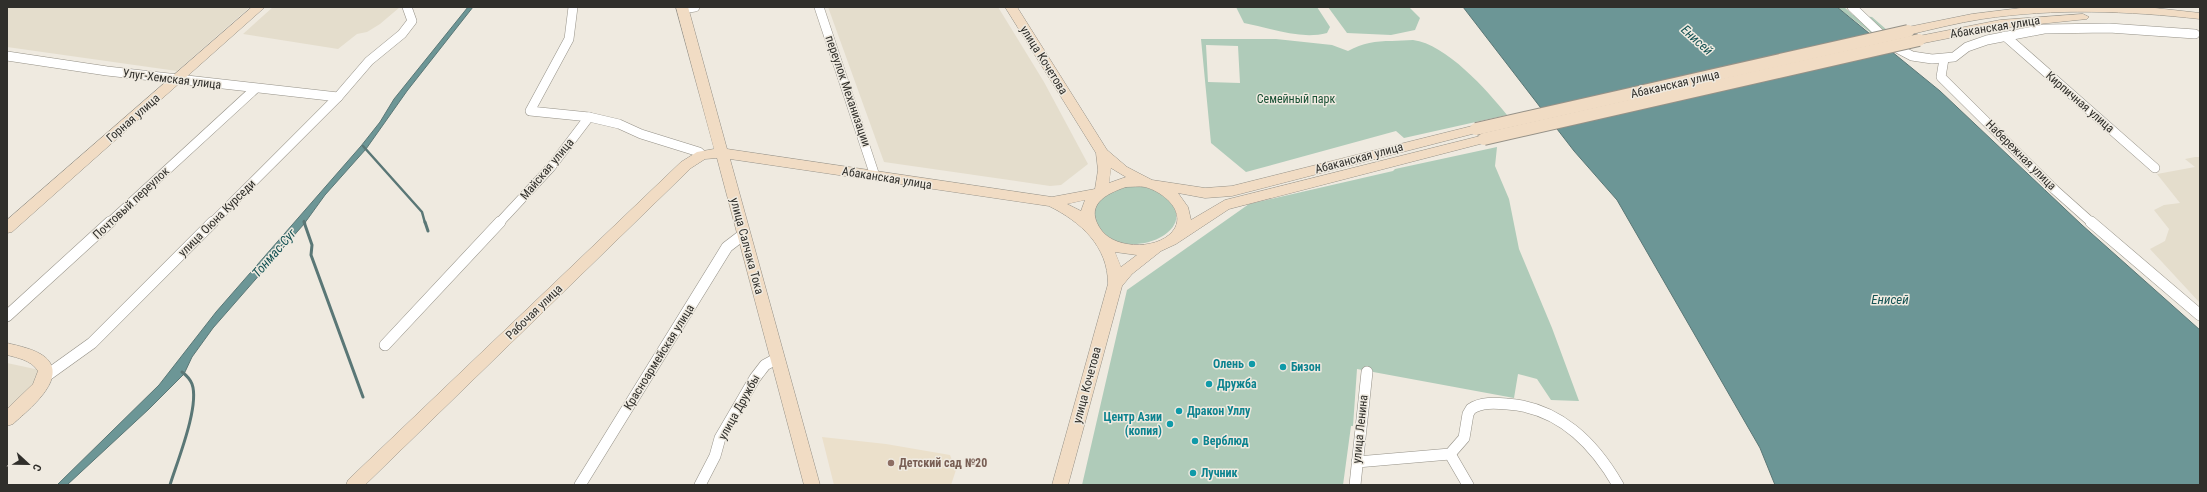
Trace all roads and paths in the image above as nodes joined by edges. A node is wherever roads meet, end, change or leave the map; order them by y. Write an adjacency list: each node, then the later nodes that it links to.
1 (259, 7): 16 (main road, Горная улица)
2 (407, 7): 18 (street, улица Оюна Курседи)
3 (574, 7): 19 (street)
4 (694, 7): 8 (street)
5 (819, 7): 25 (street, переулок Механизации)
6 (1010, 7): 22 (main road, улица Кочетова)
7 (1852, 7): 15 (street)
8 (682, 8): 21 (main road, улица Салчака Тока)
9 (2047, 8): 10 (main road, Абаканская улица); 11 (main road); 20 (main road, Абаканская улица, bridge)
10 (2200, 16)
11 (2058, 18): 12 (main road, Абаканская улица); 20 (main road, Абаканская улица, bridge)
12 (2198, 29): 13 (street)
13 (2005, 36): 15 (street); 24 (street, Кирпичная улица)
14 (7, 56): 16 (street, Улуг-Хемская улица)
15 (1944, 59): 35 (street, Набережная улица)
16 (178, 79): 17 (street, Улуг-Хемская улица); 29 (main road, Горная улица)
17 (255, 89): 18 (street, Улуг-Хемская улица); 34 (street, Почтовый переулок)
18 (338, 98): 40 (street, улица Оюна Курседи)
19 (589, 117): 23 (street); 36 (street, Майская улица)
20 (1480, 134): 26 (main road, Абаканская улица); 32 (main road, Абаканская улица)
21 (722, 153): 23 (main road, Рабочая улица); 25 (main road, Абаканская улица); 31 (main road, улица Салчака Тока)
22 (1102, 154): 26 (main road, улица Кочетова); 27 (main road, улица Кочетова)
23 (702, 155): 44 (main road, Рабочая улица)
24 (2155, 168)
25 (875, 176): 28 (main road, Абаканская улица)
26 (1151, 183): 27 (main road); 32 (main road)
27 (1100, 192): 28 (main road, Абаканская улица); 30 (main road)
28 (1052, 202): 30 (main road, Абаканская улица)
29 (7, 228)
30 (1093, 232): 32 (main road); 33 (main road, улица Кочетова)
31 (744, 234): 38 (main road, улица Салчака Тока); 45 (street, Красноармейская улица)
32 (1170, 240): 33 (main road, улица Кочетова)
33 (1115, 284): 48 (main road, улица Кочетова)
34 (7, 316)
35 (2200, 316)
36 (385, 345)
37 (7, 349): 40 (main road)
38 (778, 358): 46 (street, улица Дружбы); 47 (main road, улица Салчака Тока)
39 (1367, 372): 43 (street, улица Ленина)
40 (46, 376): 41 (main road, улица Оюна Курседи)
41 (7, 419)
42 (1450, 454): 43 (street); 50 (street); 51 (street)
43 (1357, 462): 49 (street, улица Ленина)
44 (354, 485)
45 (580, 485)
46 (700, 485)
47 (812, 485)
48 (1060, 485)
49 (1355, 485)
50 (1468, 485)
51 (1618, 485)

